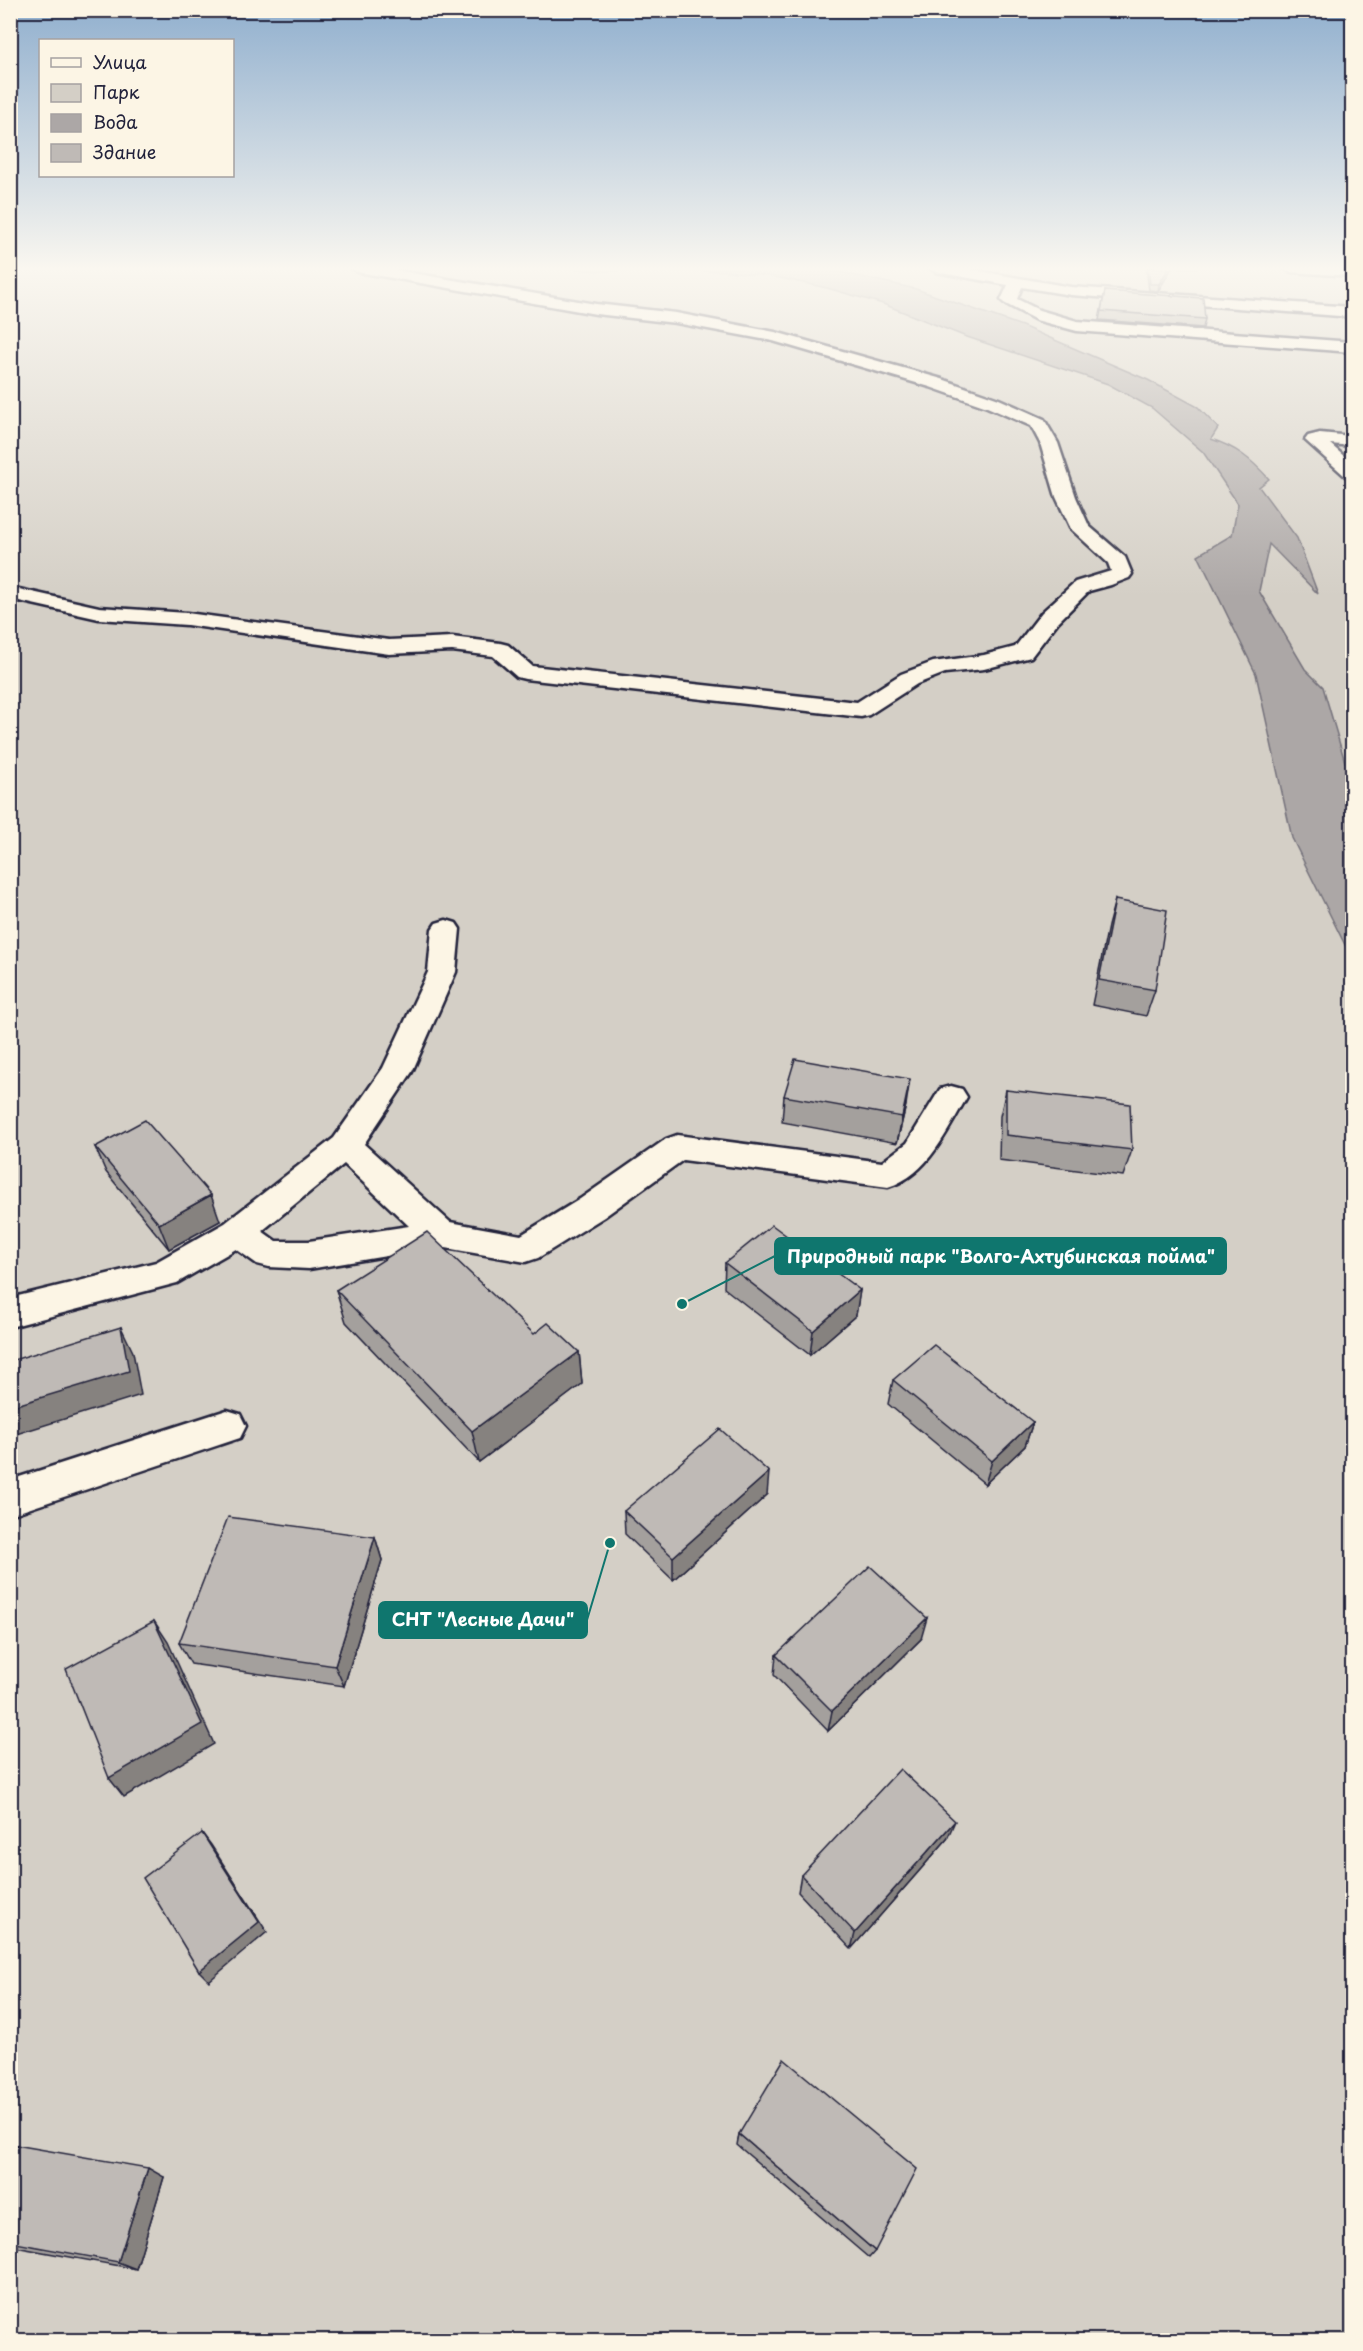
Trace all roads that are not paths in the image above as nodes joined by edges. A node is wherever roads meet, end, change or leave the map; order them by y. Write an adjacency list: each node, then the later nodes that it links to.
1 (917, 378): 4 (street)
2 (1353, 441): 3 (street)
3 (1353, 472)
4 (10, 593)
5 (446, 929): 7 (street)
6 (951, 1096): 9 (street)
7 (345, 1146): 8 (street); 9 (street)
8 (237, 1232): 9 (street); 10 (street)
9 (440, 1233)
10 (10, 1313)
11 (226, 1426): 12 (street)
12 (10, 1498)

